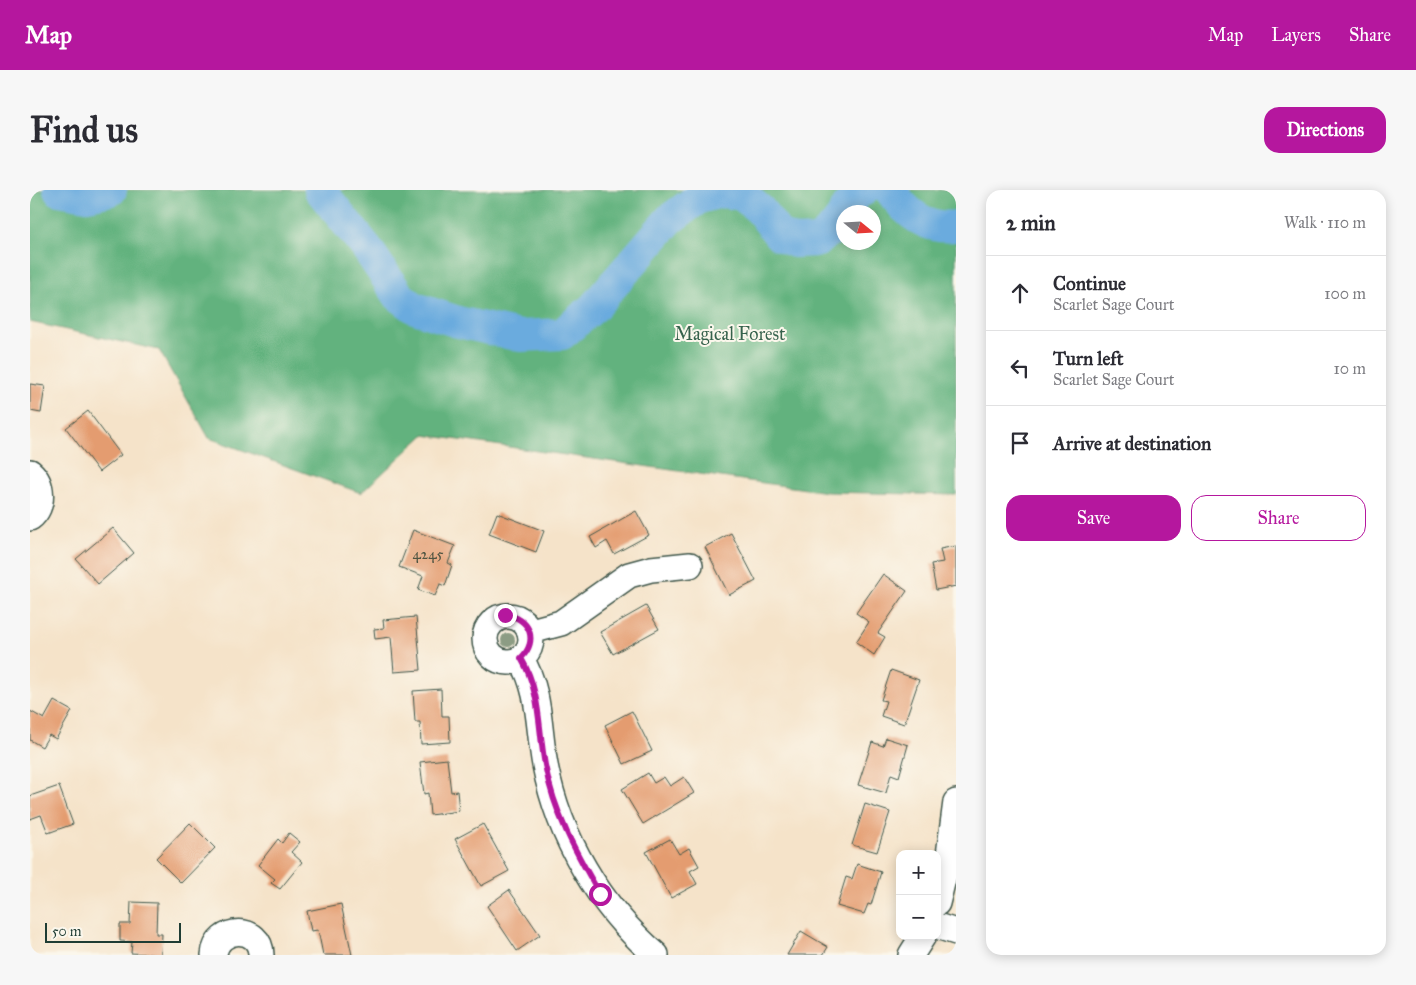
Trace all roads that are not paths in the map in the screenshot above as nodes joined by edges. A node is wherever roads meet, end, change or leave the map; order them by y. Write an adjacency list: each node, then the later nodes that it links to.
1 (30, 472): 2 (street)
2 (30, 518)
3 (690, 565): 4 (street)
4 (530, 631): 5 (street); 5 (street)
5 (521, 658): 13 (street)
6 (956, 802): 7 (street)
7 (939, 895)
8 (941, 927): 9 (street)
9 (956, 932)
10 (921, 940): 14 (street)
11 (214, 955): 12 (street)
12 (260, 955)
13 (656, 955)
14 (912, 955)

